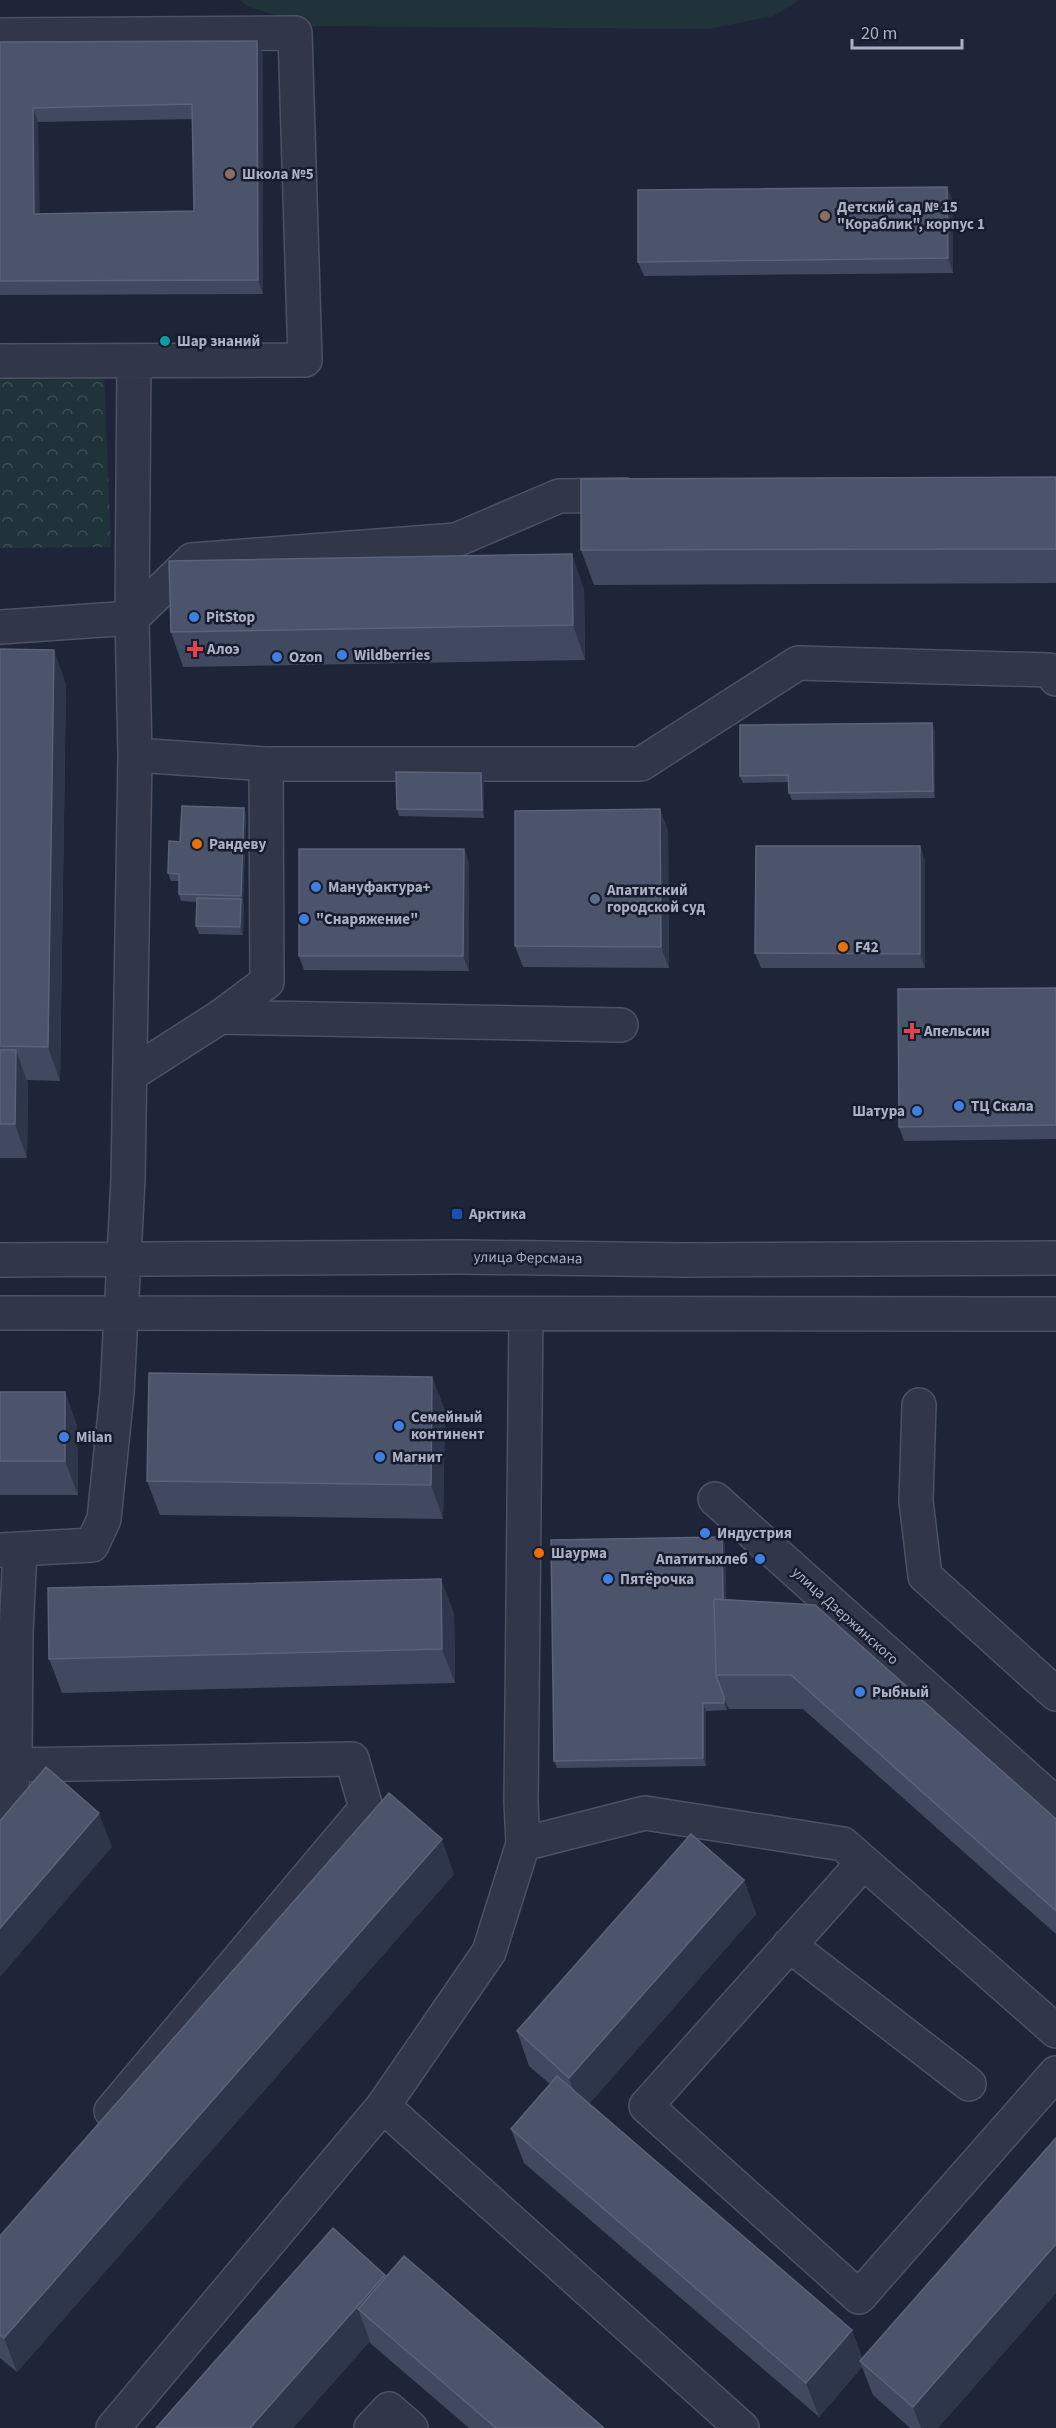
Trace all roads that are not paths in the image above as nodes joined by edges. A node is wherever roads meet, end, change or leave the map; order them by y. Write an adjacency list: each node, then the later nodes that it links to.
1 (0, 35): 3 (street)
2 (0, 361): 3 (street)
3 (134, 361): 5 (street)
4 (653, 495): 5 (street)
5 (132, 618): 6 (street); 8 (street)
6 (0, 627)
7 (1056, 679): 9 (street)
8 (135, 755): 9 (street); 12 (street)
9 (266, 764): 10 (street)
10 (219, 1017): 11 (street); 12 (street)
11 (621, 1025)
12 (131, 1074): 14 (street)
13 (1056, 1258): 14 (street, улица Ферсмана)
14 (124, 1259): 15 (street, улица Ферсмана); 17 (street)
15 (0, 1260)
16 (0, 1313): 17 (street)
17 (122, 1313): 18 (street); 22 (street)
18 (526, 1314): 19 (street); 27 (street)
19 (1056, 1314)
20 (919, 1405): 23 (street)
21 (715, 1499): 25 (street, улица Дзержинского)
22 (10, 1550): 24 (street)
23 (1056, 1694)
24 (15, 1765): 26 (street); 34 (street)
25 (1056, 1804)
26 (0, 1819)
27 (523, 1844): 28 (street); 33 (street)
28 (863, 1863): 29 (street); 30 (street)
29 (789, 1945): 31 (street); 32 (street)
30 (1056, 2031)
31 (1056, 2073)
32 (969, 2084)
33 (383, 2106): 35 (street); 38 (street)
34 (92, 2134)
35 (113, 2428)
36 (371, 2428): 37 (street)
37 (411, 2428)
38 (742, 2428)

